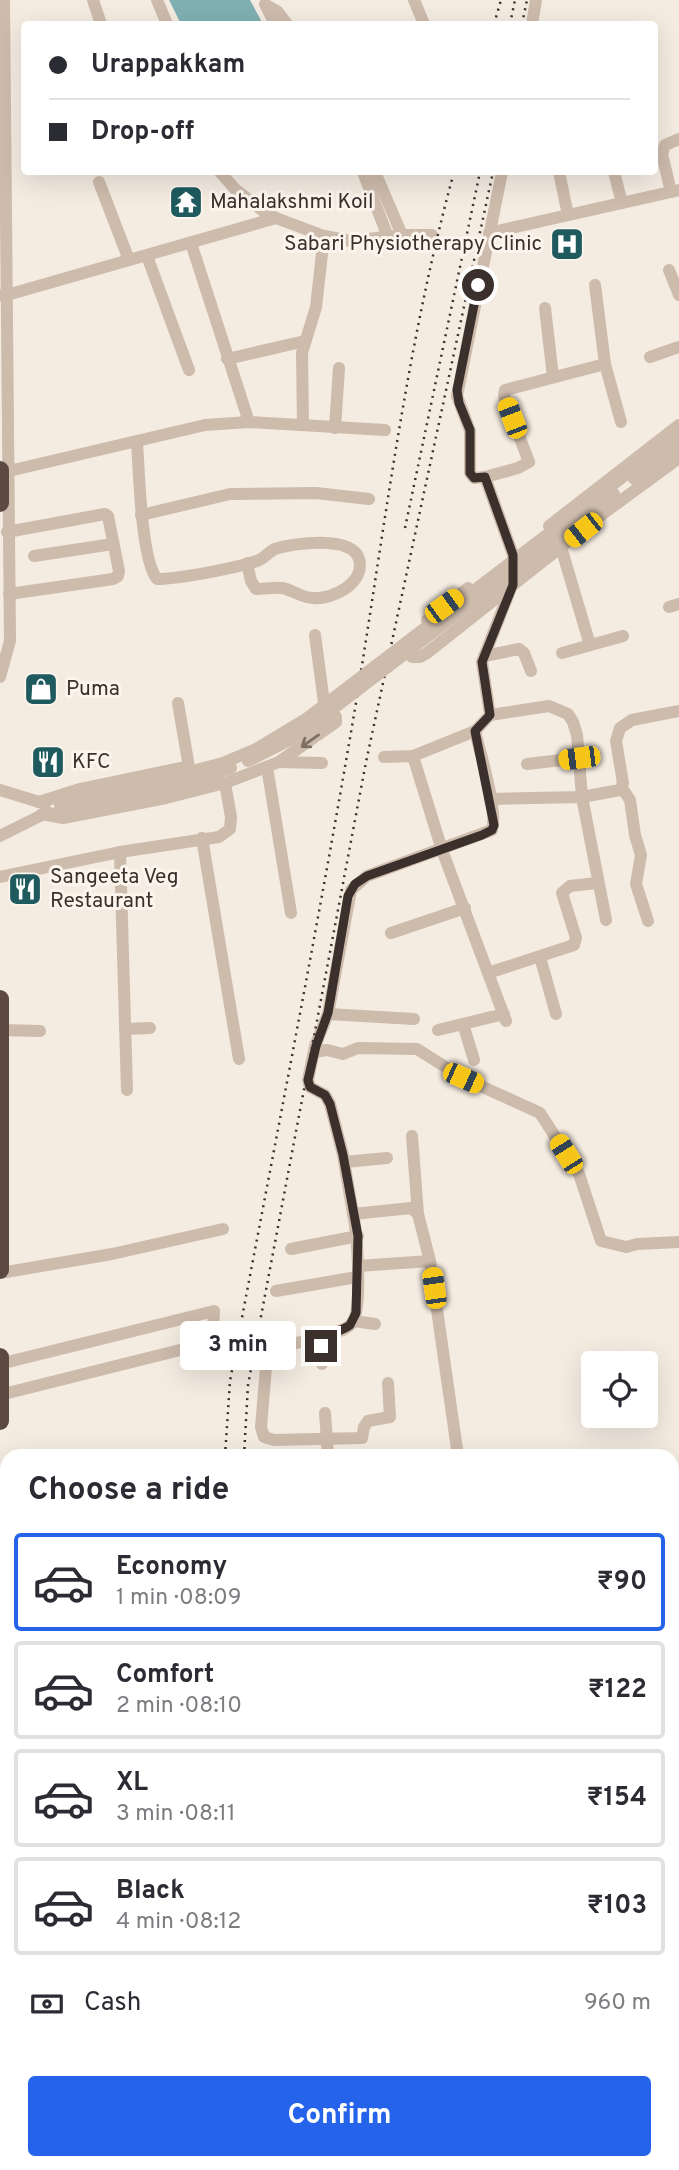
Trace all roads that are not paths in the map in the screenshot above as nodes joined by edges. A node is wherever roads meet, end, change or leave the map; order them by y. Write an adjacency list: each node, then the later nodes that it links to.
1 (4, 0): 35 (street)
2 (93, 0): 7 (street)
3 (157, 0): 8 (street)
4 (414, 0): 11 (street)
5 (537, 0): 12 (street)
6 (265, 2): 9 (street); 10 (street)
7 (100, 21)
8 (166, 21)
9 (274, 21)
10 (285, 21)
11 (423, 21)
12 (533, 21)
13 (679, 139): 21 (street)
14 (223, 175): 24 (street)
15 (364, 175): 29 (street)
16 (376, 175): 26 (street)
17 (501, 175): 25 (street)
18 (560, 175): 23 (street)
19 (615, 175): 22 (street)
20 (99, 182): 32 (street)
21 (675, 191): 22 (street)
22 (622, 203): 23 (street)
23 (568, 215): 25 (street)
24 (276, 218): 28 (street); 30 (street)
25 (489, 233): 57 (street)
26 (402, 235): 27 (street); 29 (street)
27 (432, 235)
28 (324, 236): 29 (street); 38 (street)
29 (388, 237)
30 (191, 243): 31 (street); 41 (street)
31 (147, 256): 32 (street); 44 (street)
32 (129, 260): 35 (street)
33 (669, 270): 36 (street)
34 (594, 285): 42 (street)
35 (3, 295): 56 (street)
36 (679, 295)
37 (545, 309): 45 (street)
38 (305, 341): 41 (street); 48 (street)
39 (679, 347): 40 (street)
40 (650, 357)
41 (227, 359): 46 (street)
42 (605, 364): 45 (street); 47 (street)
43 (339, 368): 50 (street)
44 (189, 370)
45 (553, 377): 57 (street)
46 (249, 422): 48 (street); 53 (street)
47 (621, 422)
48 (303, 424): 50 (street)
49 (679, 425): 64 (street)
50 (335, 428): 51 (street)
51 (385, 430)
52 (679, 434): 93 (street, bridge)
53 (137, 442): 56 (street); 60 (street)
54 (679, 445): 93 (street, bridge)
55 (679, 458): 63 (street)
56 (4, 471): 59 (highway); 61 (street)
57 (485, 477): 64 (street)
58 (369, 499): 60 (street)
59 (0, 503)
60 (141, 514): 66 (street)
61 (7, 531): 62 (street); 68 (street)
62 (113, 544): 65 (street); 68 (street)
63 (561, 547): 67 (street); 71 (street)
64 (513, 555): 67 (street); 67 (street)
65 (34, 556)
66 (247, 563): 66 (street)
67 (513, 585): 73 (street)
68 (9, 594): 75 (street)
69 (315, 635): 77 (street)
70 (623, 636): 71 (street)
71 (590, 645): 72 (street)
72 (562, 653)
73 (484, 656): 74 (street); 79 (street)
74 (531, 671)
75 (0, 677)
76 (177, 703): 87 (street)
77 (324, 703): 86 (street, one-way to 86); 87 (street)
78 (679, 711): 89 (street)
79 (490, 715): 80 (street); 83 (street)
80 (475, 731): 81 (street); 92 (street)
81 (413, 755): 82 (street); 97 (street)
82 (384, 757)
83 (579, 758): 85 (street); 91 (street)
84 (322, 763): 86 (street)
85 (527, 764)
86 (273, 765): 88 (street); 102 (street)
87 (189, 767): 94 (street)
88 (225, 783): 94 (street); 96 (street)
89 (622, 788): 91 (street); 104 (street)
90 (0, 790): 94 (street)
91 (582, 797): 92 (street); 100 (street)
92 (491, 800): 97 (street)
93 (58, 805): 94 (street)
94 (40, 808): 95 (street)
95 (0, 836)
96 (202, 838): 98 (street); 119 (street)
97 (442, 850): 101 (street); 109 (street)
98 (120, 852): 99 (street); 114 (street)
99 (0, 877)
100 (597, 883): 103 (street); 106 (street)
101 (465, 908): 105 (street); 107 (street)
102 (291, 913)
103 (606, 920)
104 (648, 921)
105 (391, 933)
106 (540, 957): 107 (street); 110 (street)
107 (488, 973): 112 (street)
108 (0, 999): 115 (highway)
109 (328, 1013): 111 (street); 118 (street)
110 (556, 1014)
111 (414, 1019)
112 (463, 1024): 116 (street); 120 (street)
113 (150, 1028): 114 (street)
114 (125, 1029): 121 (street)
115 (0, 1030): 117 (street); 132 (highway)
116 (438, 1030)
117 (40, 1031)
118 (314, 1052): 124 (street); 129 (street)
119 (239, 1059)
120 (474, 1060)
121 (127, 1090)
122 (412, 1136): 126 (street)
123 (387, 1157): 124 (street)
124 (345, 1162): 125 (street)
125 (353, 1214): 126 (street); 128 (street)
126 (418, 1214): 131 (street)
127 (223, 1229): 132 (street)
128 (358, 1236): 130 (street); 133 (street)
129 (679, 1242)
130 (291, 1249)
131 (430, 1261): 133 (street); 147 (street)
132 (0, 1272)
133 (357, 1272): 134 (street); 135 (street)
134 (276, 1291)
135 (354, 1321): 136 (street); 137 (street)
136 (375, 1324)
137 (323, 1338): 140 (street); 145 (street)
138 (0, 1357): 139 (highway)
139 (0, 1364): 142 (highway); 142 (street)
140 (322, 1364)
141 (388, 1383): 145 (street)
142 (0, 1395): 144 (highway)
143 (326, 1413): 145 (street)
144 (0, 1421)
145 (327, 1439): 146 (street)
146 (328, 1449)
147 (457, 1449)

